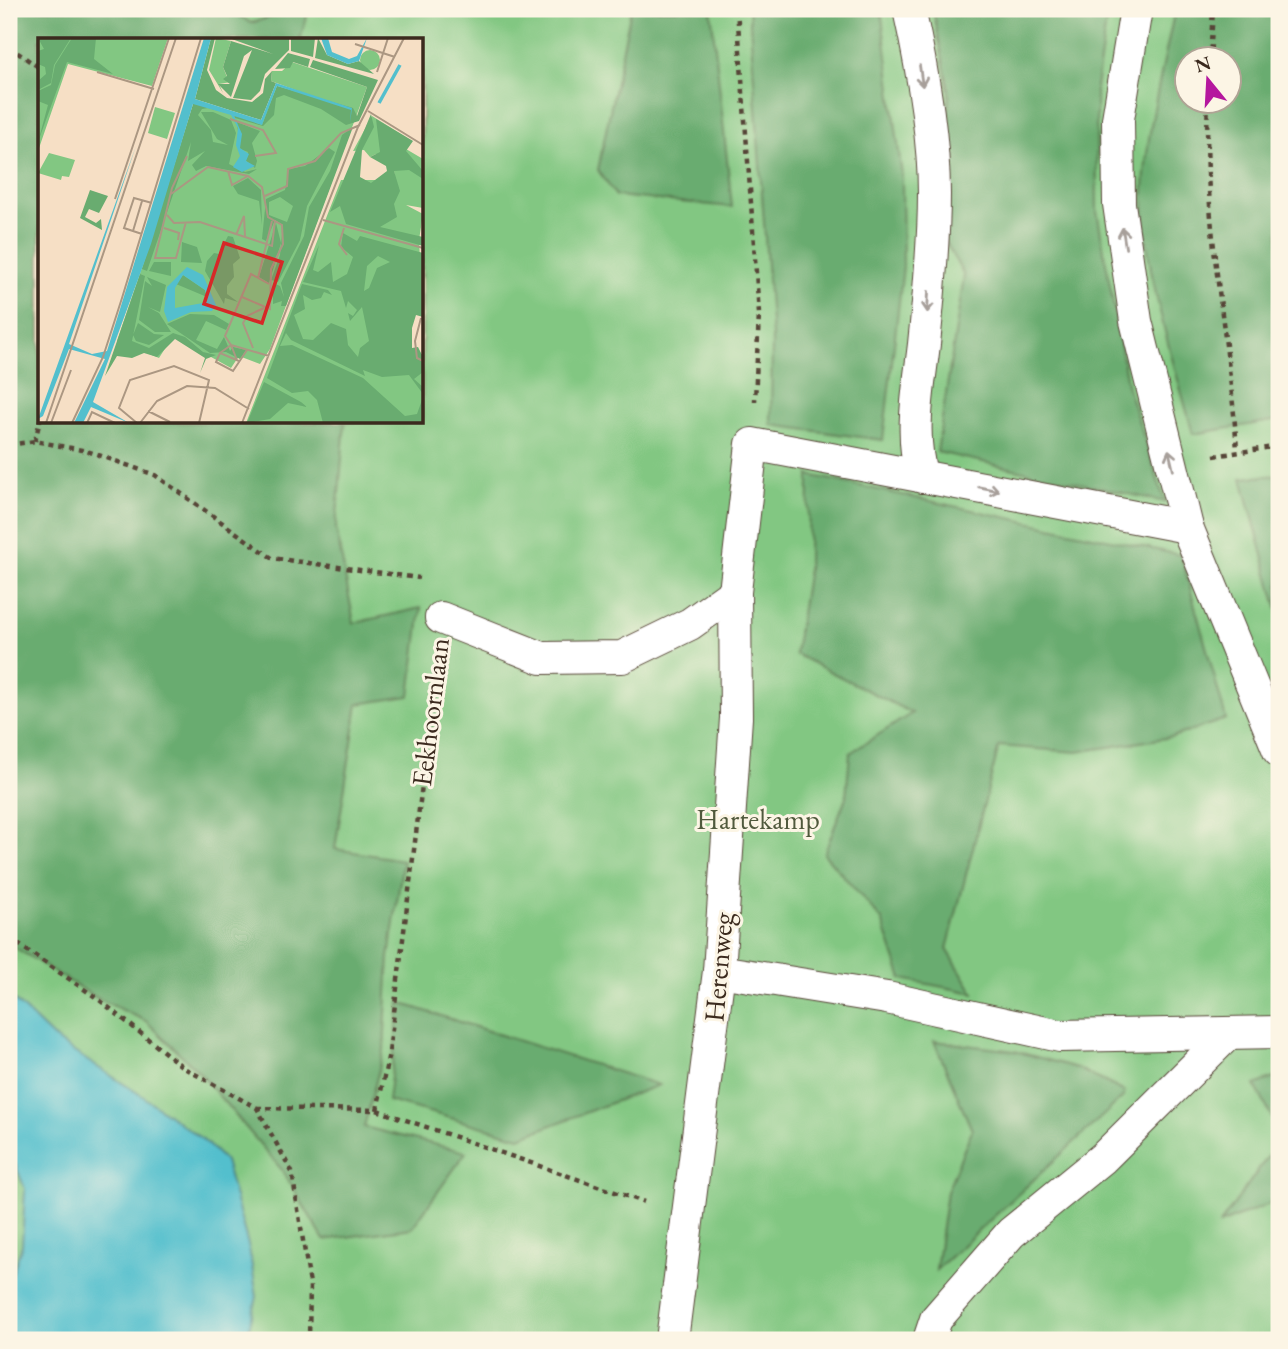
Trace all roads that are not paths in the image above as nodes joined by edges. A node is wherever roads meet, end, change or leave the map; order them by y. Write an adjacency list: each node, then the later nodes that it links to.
1 (909, 9): 3 (lane, one-way to 3)
2 (1136, 9): 4 (lane, one-way to 2)
3 (922, 477): 4 (lane, one-way to 4); 5 (lane)
4 (1187, 527): 7 (lane)
5 (735, 592): 6 (lane, Eekhoornlaan); 8 (lane, Herenweg)
6 (441, 618)
7 (1279, 751)
8 (719, 971): 10 (lane); 11 (lane, Herenweg)
9 (1279, 1032): 10 (lane)
10 (1227, 1035): 12 (lane)
11 (672, 1340)
12 (929, 1340)

